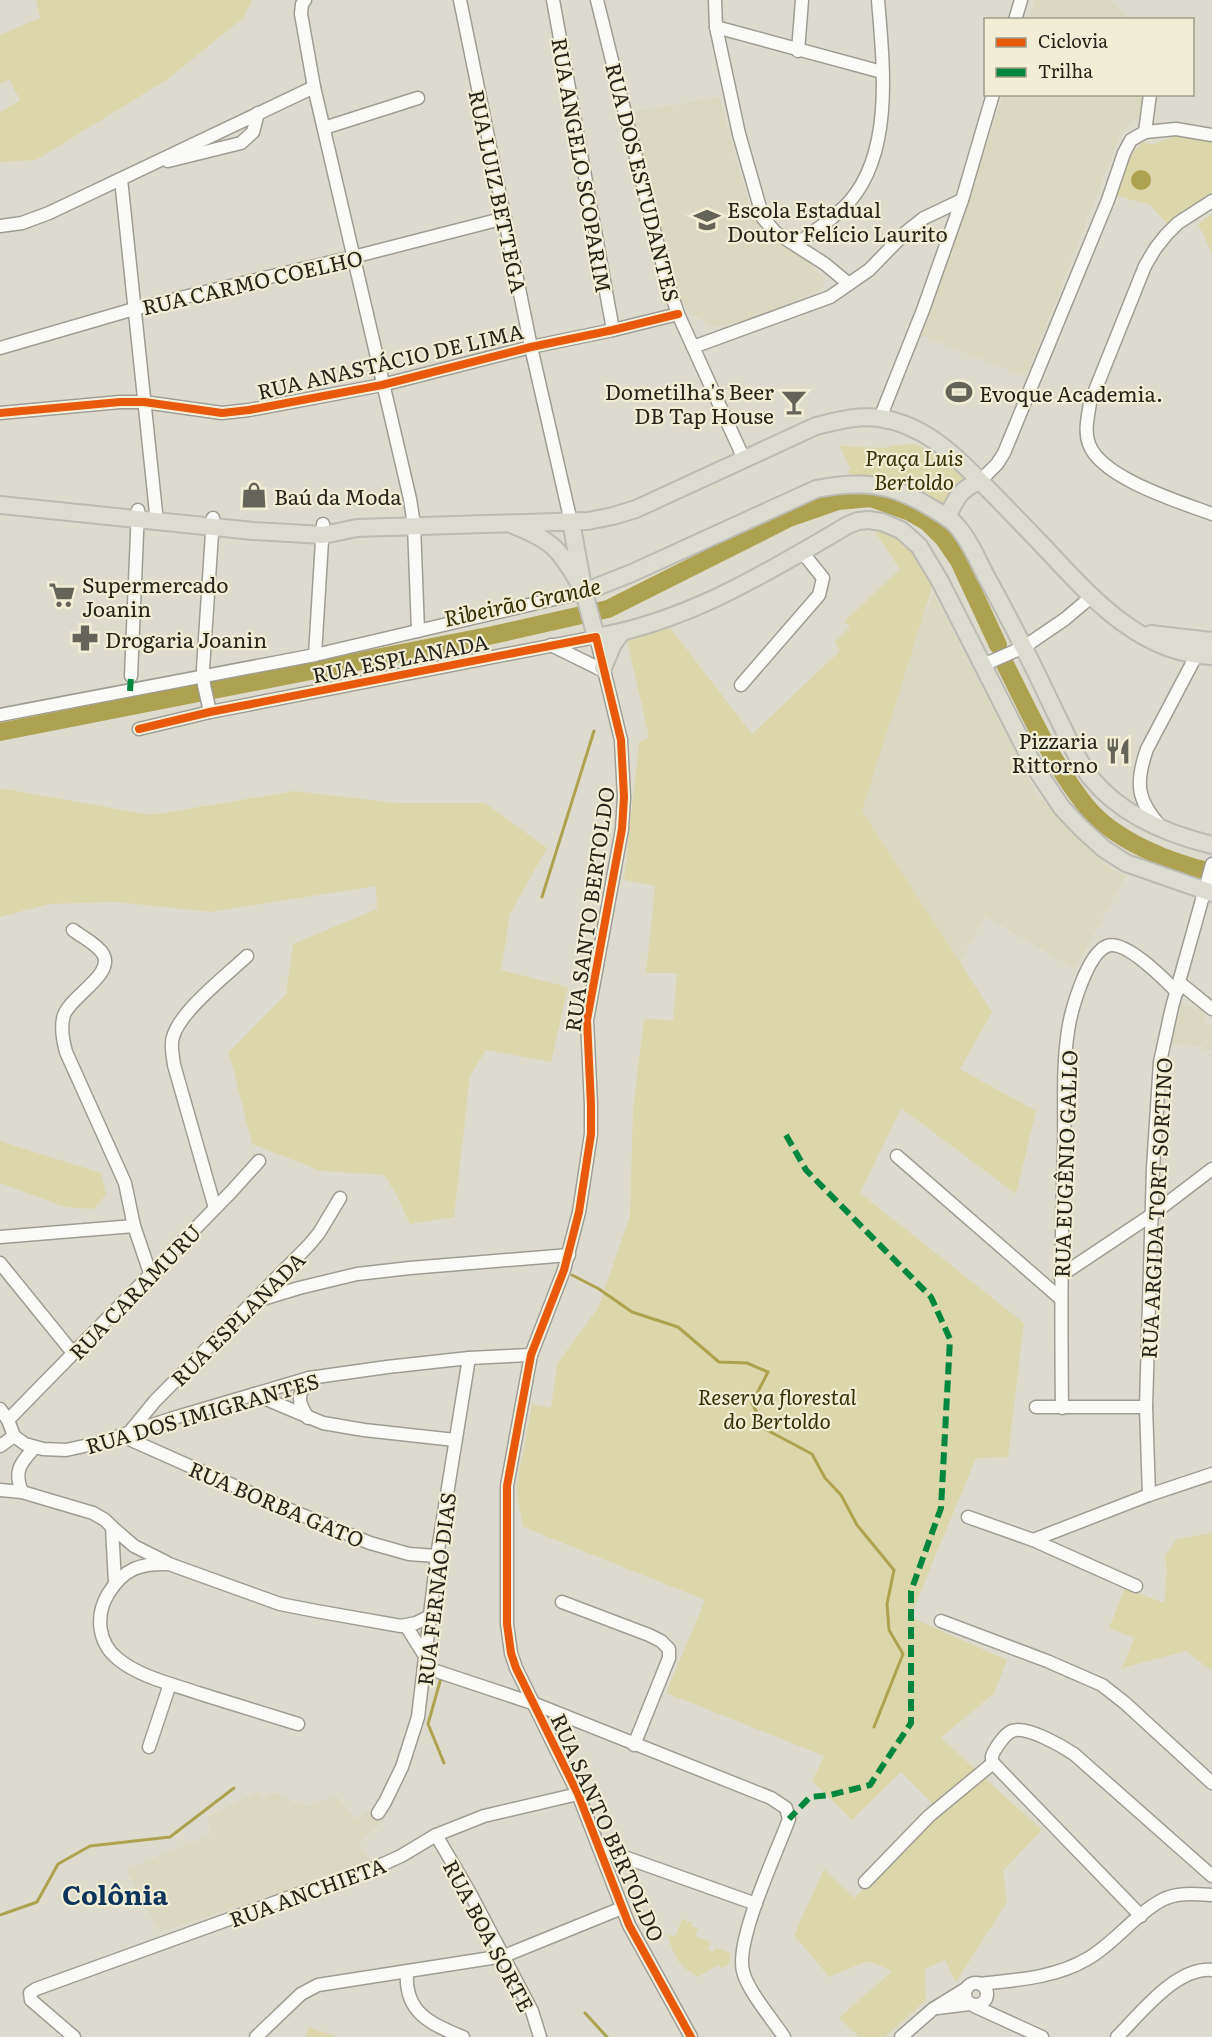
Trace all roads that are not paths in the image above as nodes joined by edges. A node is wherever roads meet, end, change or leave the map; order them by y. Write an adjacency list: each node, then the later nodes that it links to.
1 (460, 0): 25 (street, RUA LUIZ BETTEGA)
2 (553, 0): 32 (street, RUA ANGELO SCOPARIM)
3 (597, 0): 31 (street, RUA DOS ESTUDANTES)
4 (715, 0): 10 (street)
5 (802, 0): 11 (street)
6 (878, 0): 12 (street)
7 (1021, 0): 9 (street)
8 (304, 2): 13 (street)
9 (1016, 18)
10 (716, 27): 11 (street); 27 (street)
11 (798, 51): 12 (street)
12 (882, 72): 27 (street)
13 (314, 87): 17 (street); 18 (street)
14 (992, 96): 23 (street)
15 (1150, 96): 19 (street)
16 (418, 98): 18 (street)
17 (258, 113): 21 (street); 21 (street)
18 (324, 128): 28 (street)
19 (1145, 132): 20 (street); 41 (street)
20 (1212, 135)
21 (154, 163): 22 (street)
22 (121, 179): 26 (street); 30 (street)
23 (962, 200): 29 (street); 39 (street)
24 (1212, 201): 45 (street)
25 (505, 218): 28 (street, RUA CARMO COELHO); 33 (street, RUA LUIZ BETTEGA)
26 (0, 226)
27 (796, 245): 29 (street)
28 (353, 257): 30 (street, RUA CARMO COELHO); 36 (street)
29 (849, 284): 34 (street)
30 (134, 309): 35 (street, RUA CARMO COELHO); 37 (street)
31 (678, 314): 32 (street, RUA ANASTÁCIO DE LIMA); 34 (street, RUA DOS ESTUDANTES)
32 (613, 330): 33 (street, RUA ANASTÁCIO DE LIMA)
33 (531, 347): 36 (street, RUA ANASTÁCIO DE LIMA); 48 (street, RUA LUIZ BETTEGA)
34 (693, 347): 40 (street, RUA DOS ESTUDANTES)
35 (0, 348)
36 (382, 385): 37 (street, RUA ANASTÁCIO DE LIMA); 51 (street)
37 (144, 402): 38 (street, RUA ANASTÁCIO DE LIMA); 46 (street)
38 (0, 413)
39 (880, 418): 40 (main road); 41 (main road)
40 (744, 459): 48 (main road)
41 (980, 481): 47 (main road); 54 (main road)
42 (0, 494): 44 (main road)
43 (0, 505): 44 (main road)
44 (138, 514): 46 (main road); 67 (street)
45 (1212, 514)
46 (157, 517): 49 (main road)
47 (947, 518): 55 (main road); 62 (main road)
48 (572, 522): 50 (main road); 55 (main road)
49 (212, 523): 52 (main road); 68 (street)
50 (508, 523): 51 (main road); 55 (main road)
51 (414, 525): 52 (main road); 58 (street)
52 (323, 530): 63 (street)
53 (802, 552): 59 (main road); 65 (main road); 69 (street)
54 (1091, 597): 57 (main road); 62 (street)
55 (585, 598): 56 (main road); 58 (street)
56 (594, 629): 59 (main road); 61 (street, RUA ESPLANADA); 66 (street, RUA SANTO BERTOLDO)
57 (1133, 629): 60 (main road); 64 (main road)
58 (417, 632): 63 (street)
59 (621, 633): 66 (main road)
60 (1212, 641)
61 (551, 645): 66 (street); 70 (street, RUA ESPLANADA)
62 (1024, 648): 65 (street); 73 (main road)
63 (315, 655): 68 (street)
64 (1204, 656): 73 (street)
65 (983, 665): 76 (main road)
66 (604, 669): 90 (street, RUA SANTO BERTOLDO)
67 (131, 676)
68 (204, 681): 70 (street); 71 (street)
69 (741, 685)
70 (209, 708): 72 (street, RUA ESPLANADA)
71 (0, 715)
72 (139, 729)
73 (1165, 831): 74 (main road)
74 (1212, 844)
75 (1212, 864): 76 (street, RUA ARGIDA TORT SORTINO)
76 (1208, 888): 80 (street, RUA ARGIDA TORT SORTINO)
77 (73, 930): 88 (street)
78 (247, 956): 86 (street)
79 (1158, 973): 80 (street); 80 (street); 93 (street, RUA EUGÊNIO GALLO)
80 (1180, 983): 81 (street); 87 (street, RUA ARGIDA TORT SORTINO)
81 (1212, 1009)
82 (897, 1156): 94 (street)
83 (259, 1161): 86 (street, RUA CARAMURU)
84 (1212, 1169): 87 (street)
85 (340, 1198): 95 (street, RUA ESPLANADA)
86 (214, 1208): 92 (street, RUA CARAMURU)
87 (1153, 1214): 93 (street); 102 (street, RUA ARGIDA TORT SORTINO)
88 (134, 1226): 89 (street); 92 (street)
89 (0, 1236)
90 (569, 1255): 95 (street); 97 (street, RUA SANTO BERTOLDO)
91 (0, 1263): 96 (street)
92 (150, 1273): 96 (street, RUA CARAMURU)
93 (1060, 1275): 94 (street, RUA EUGÊNIO GALLO)
94 (1060, 1298): 103 (street, RUA EUGÊNIO GALLO)
95 (255, 1301): 107 (street, RUA ESPLANADA)
96 (73, 1353): 106 (street, RUA CARAMURU)
97 (531, 1355): 98 (street, RUA DOS IMIGRANTES); 129 (street, RUA SANTO BERTOLDO)
98 (469, 1358): 99 (street, RUA DOS IMIGRANTES); 109 (street, RUA FERNÃO DIAS)
99 (309, 1378): 100 (street, RUA DOS IMIGRANTES); 105 (street)
100 (254, 1394): 105 (street); 107 (street, RUA DOS IMIGRANTES)
101 (1036, 1407): 103 (street)
102 (1146, 1407): 103 (street); 115 (street, RUA ARGIDA TORT SORTINO)
103 (1062, 1408)
104 (0, 1409): 106 (street)
105 (308, 1418): 109 (street)
106 (8, 1420): 108 (street)
107 (125, 1435): 111 (street, RUA DOS IMIGRANTES); 119 (street, RUA BORBA GATO)
108 (14, 1436): 110 (street); 111 (street, RUA DOS IMIGRANTES)
109 (455, 1440): 119 (street, RUA FERNÃO DIAS)
110 (0, 1446)
111 (35, 1447): 114 (street)
112 (1212, 1474): 115 (street)
113 (0, 1490): 114 (street)
114 (22, 1492): 117 (street)
115 (1149, 1495): 118 (street)
116 (968, 1517): 118 (street)
117 (112, 1527): 120 (street); 121 (street)
118 (1033, 1540): 122 (street)
119 (437, 1556): 124 (street, RUA FERNÃO DIAS)
120 (169, 1564): 121 (street); 126 (street)
121 (115, 1583): 128 (street)
122 (1136, 1586)
123 (562, 1602): 131 (street)
124 (430, 1616): 126 (street); 127 (street, RUA FERNÃO DIAS)
125 (941, 1621): 134 (street)
126 (406, 1626): 127 (street)
127 (425, 1661): 129 (street); 136 (street, RUA FERNÃO DIAS)
128 (170, 1684): 130 (street); 132 (street)
129 (535, 1704): 131 (street); 135 (street, RUA SANTO BERTOLDO)
130 (298, 1724)
131 (634, 1745): 142 (street)
132 (149, 1747)
133 (993, 1763): 139 (street); 140 (street); 144 (street)
134 (1212, 1783)
135 (578, 1794): 137 (street, RUA ANCHIETA); 138 (street, RUA SANTO BERTOLDO)
136 (378, 1813)
137 (436, 1835): 145 (street, RUA BOA SORTE); 155 (street, RUA ANCHIETA)
138 (599, 1848): 142 (street); 143 (street, RUA SANTO BERTOLDO)
139 (1209, 1873): 141 (street)
140 (865, 1882)
141 (1209, 1895): 144 (street)
142 (756, 1905): 160 (street)
143 (622, 1908): 145 (street); 159 (street, RUA SANTO BERTOLDO)
144 (1141, 1916): 148 (street)
145 (504, 1956): 147 (street); 158 (street, RUA BOA SORTE)
146 (1212, 1970): 163 (street)
147 (407, 1971): 156 (street); 157 (street)
148 (1014, 1980): 149 (street); 151 (street)
149 (980, 1984): 150 (street); 151 (street)
150 (967, 1988): 152 (street); 153 (street)
151 (987, 1997): 152 (street); 154 (street)
152 (972, 2005): 153 (street); 154 (street)
153 (933, 2008): 161 (street)
154 (1009, 2022): 162 (street)
155 (74, 2037)
156 (256, 2037)
157 (463, 2037)
158 (540, 2037)
159 (691, 2037)
160 (784, 2037)
161 (901, 2037)
162 (1040, 2037)
163 (1117, 2037)

